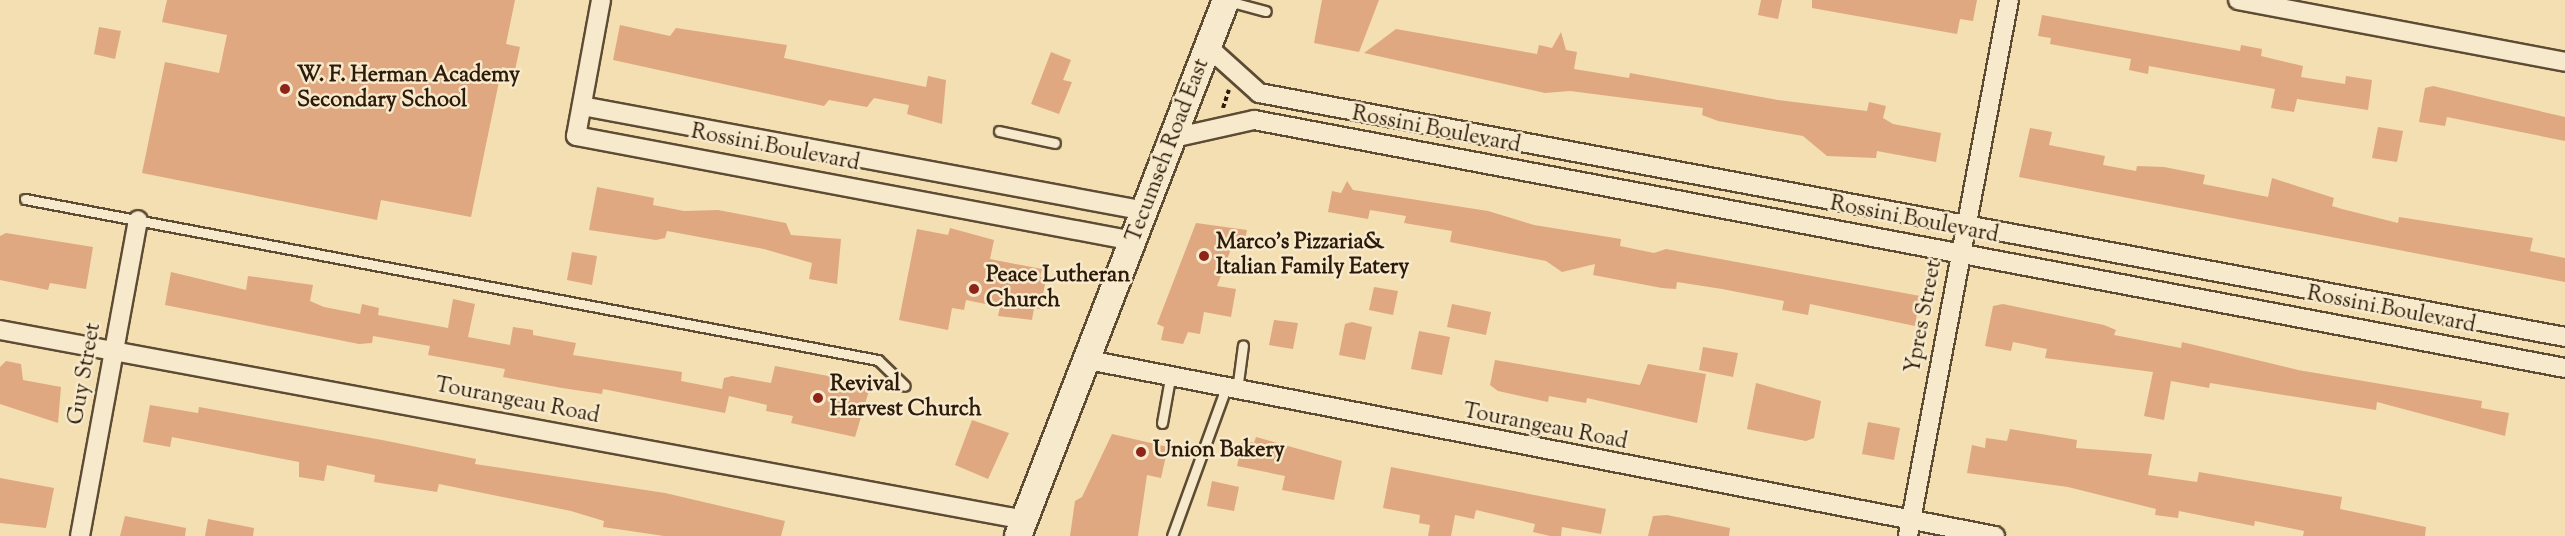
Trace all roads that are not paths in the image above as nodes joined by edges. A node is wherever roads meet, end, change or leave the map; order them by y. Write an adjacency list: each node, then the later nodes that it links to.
1 (601, 0): 9 (street)
2 (1226, 0): 5 (lane); 6 (main road, Tecumseh Road East)
3 (2009, 0): 19 (street, Ypres Street)
4 (2238, 0): 7 (street)
5 (1266, 11)
6 (1208, 47): 8 (street); 12 (main road, Tecumseh Road East)
7 (2565, 62)
8 (1258, 93): 10 (street); 19 (street, Rossini Boulevard)
9 (582, 106): 14 (street, Rossini Boulevard); 16 (street, Rossini Boulevard)
10 (1254, 120): 12 (street, Rossini Boulevard); 21 (street, Rossini Boulevard)
11 (999, 131): 13 (lane)
12 (1173, 138): 17 (main road, Tecumseh Road East)
13 (1055, 143)
14 (969, 178): 16 (street); 17 (street, Rossini Boulevard)
15 (25, 199): 18 (lane)
16 (965, 209): 20 (street, Rossini Boulevard)
17 (1146, 211): 20 (main road, Tecumseh Road East)
18 (138, 220): 25 (street, Guy Street); 29 (lane)
19 (1967, 224): 21 (street, Ypres Street); 23 (street, Rossini Boulevard)
20 (1134, 241): 26 (main road, Tecumseh Road East)
21 (1961, 254): 27 (street, Rossini Boulevard); 33 (street, Ypres Street)
22 (0, 330): 25 (street, Tourangeau Road)
23 (2565, 337)
24 (1243, 345): 30 (lane)
25 (114, 351): 32 (street, Tourangeau Road); 34 (street, Guy Street)
26 (1088, 360): 28 (street, Tourangeau Road); 32 (main road, Tecumseh Road East)
27 (2565, 368)
28 (1170, 378): 30 (street, Tourangeau Road); 31 (lane)
29 (905, 386)
30 (1231, 392): 33 (street, Tourangeau Road); 35 (lane)
31 (1162, 423)
32 (1022, 528)
33 (1910, 528): 36 (street, Tourangeau Road)
34 (80, 536)
35 (1172, 536)
36 (1995, 536)

